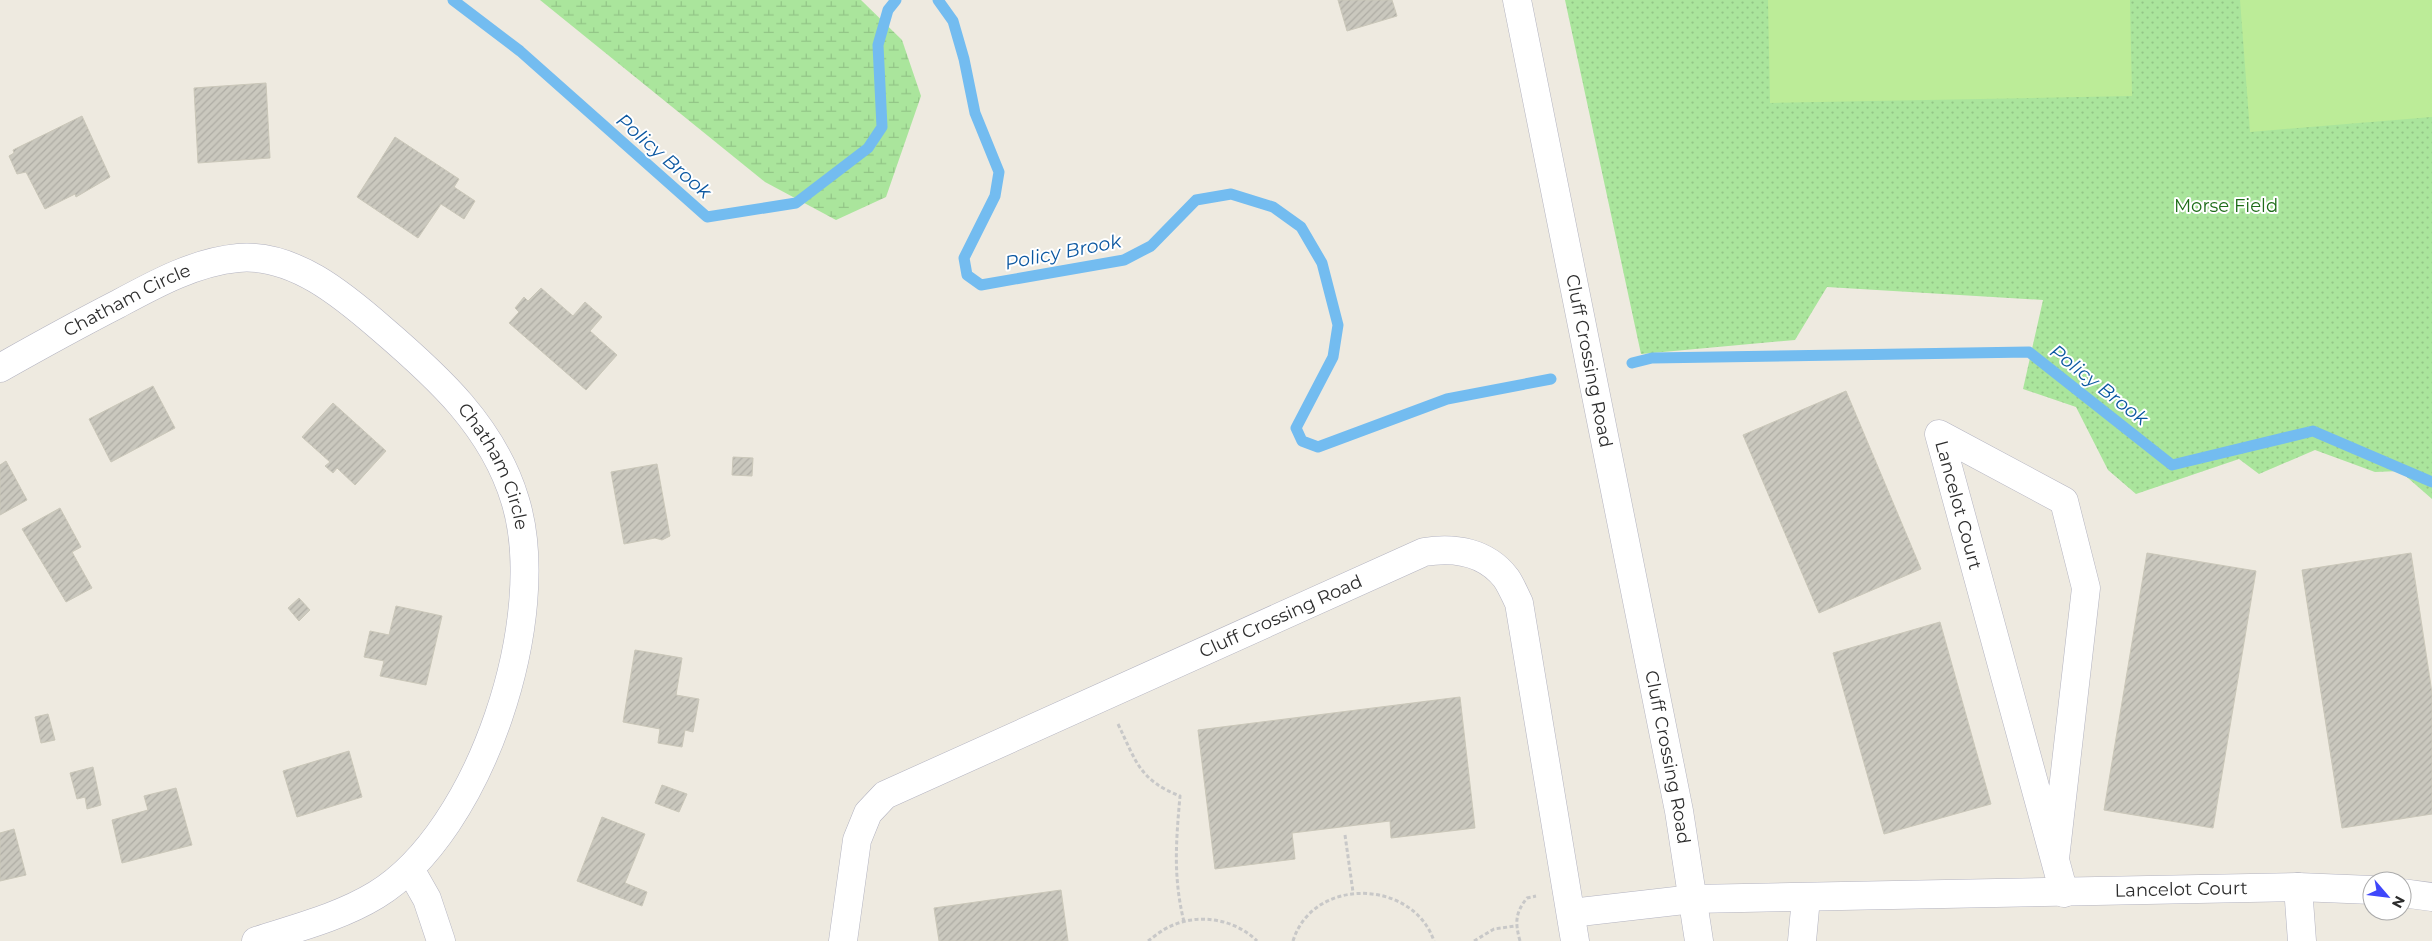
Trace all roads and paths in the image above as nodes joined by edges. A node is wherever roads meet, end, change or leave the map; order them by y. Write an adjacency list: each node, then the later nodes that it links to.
1 (1517, 0): 15 (street, Cluff Crossing Road)
2 (0, 368): 6 (street, Chatham Circle)
3 (1128, 744): 17 (path)
4 (1345, 835): 9 (path)
5 (2055, 859): 5 (street, Lancelot Court); 10 (street, Lancelot Court)
6 (410, 869): 19 (street, Chatham Circle); 20 (street)
7 (2298, 887): 8 (street, Lancelot Court); 10 (street, Lancelot Court); 31 (street)
8 (2362, 890)
9 (1353, 892): 24 (path); 25 (path)
10 (2064, 893): 14 (street, Lancelot Court)
11 (1541, 894): 18 (path)
12 (2412, 894): 13 (street)
13 (2432, 897)
14 (1806, 898): 15 (street, Lancelot Court); 30 (street)
15 (1694, 899): 16 (street); 29 (street, Cluff Crossing Road)
16 (1571, 913): 21 (street, Cluff Crossing Road); 28 (street, Cluff Crossing Road)
17 (1184, 922): 22 (path); 23 (path)
18 (1515, 926): 26 (path); 27 (path)
19 (256, 941)
20 (441, 941)
21 (844, 941)
22 (1148, 941)
23 (1257, 941)
24 (1293, 941)
25 (1434, 941)
26 (1474, 941)
27 (1520, 941)
28 (1575, 941)
29 (1700, 941)
30 (1802, 941)
31 (2302, 941)

